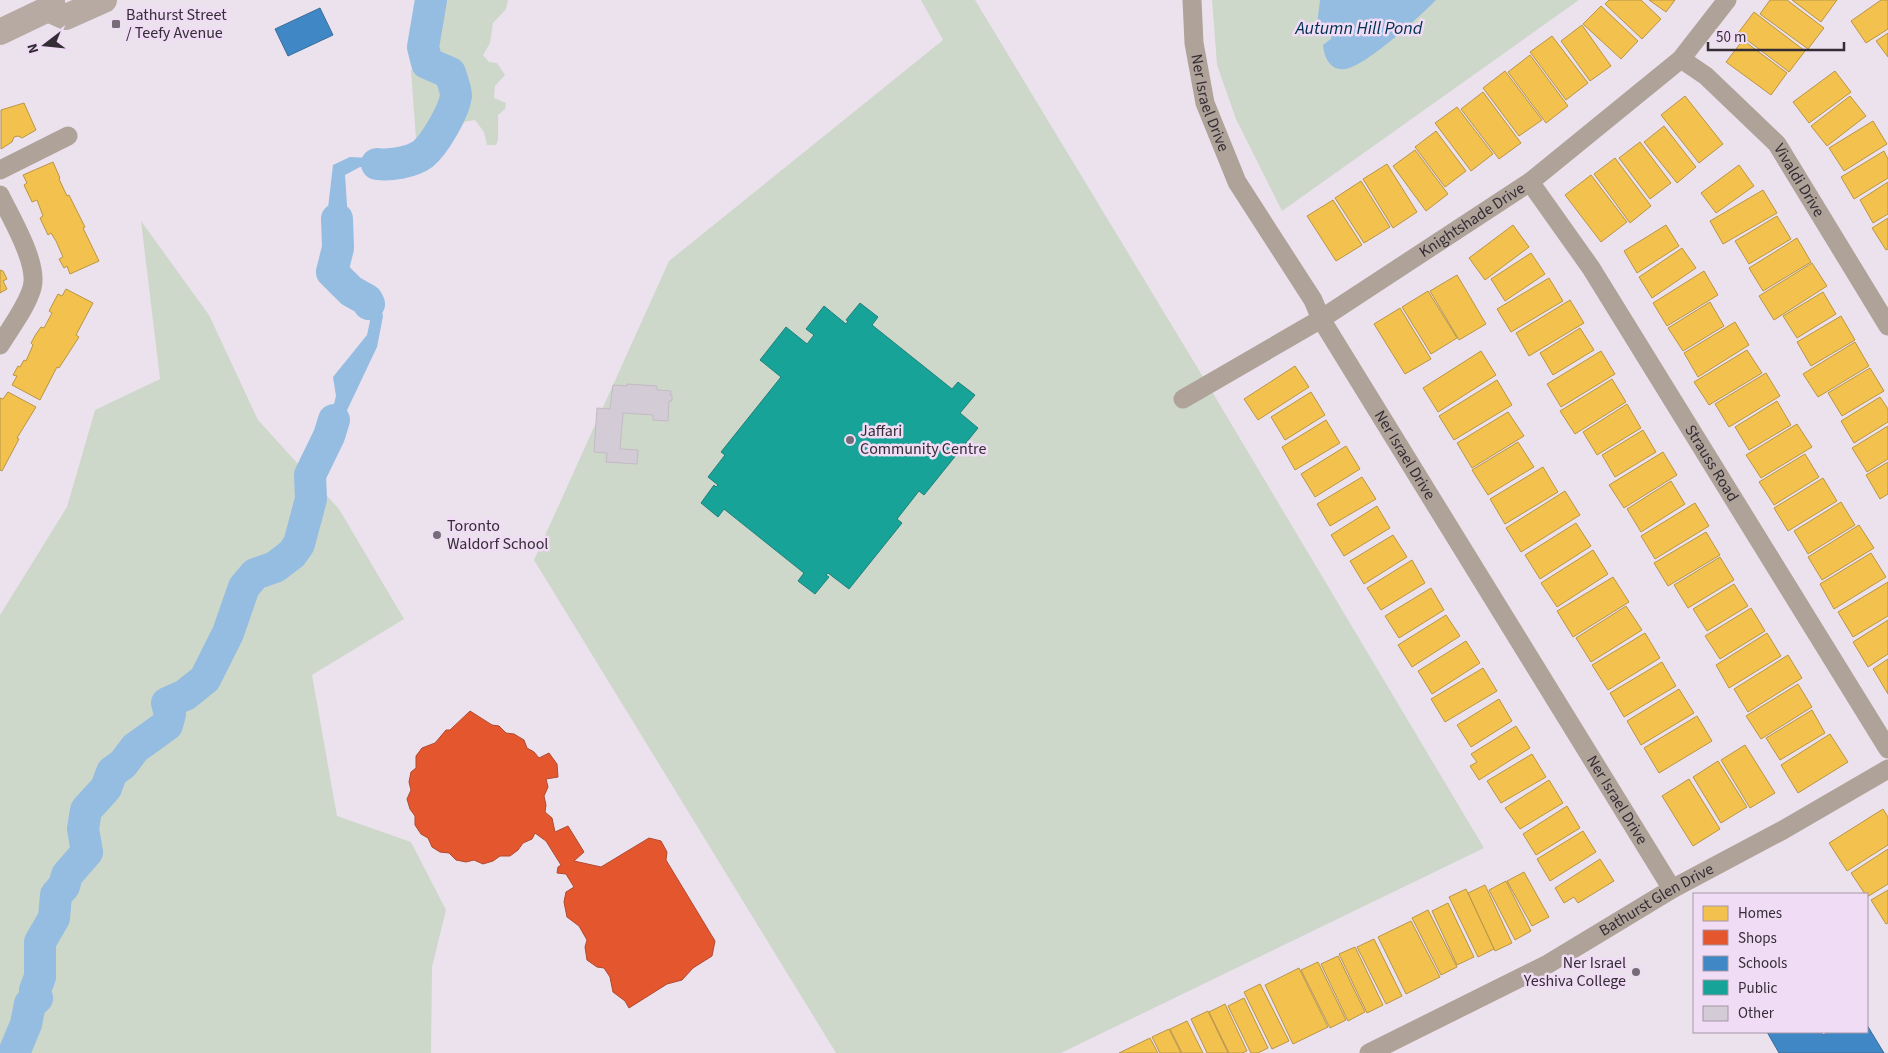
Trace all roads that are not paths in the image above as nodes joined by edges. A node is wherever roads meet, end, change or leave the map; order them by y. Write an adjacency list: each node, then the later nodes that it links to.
1 (104, 0): 4 (main road)
2 (1192, 0): 11 (street, Ner Israel Drive)
3 (1727, 0): 6 (street, Knightshade Drive)
4 (50, 5): 5 (main road)
5 (0, 32)
6 (1682, 59): 9 (street, Knightshade Drive); 12 (street, Vivaldi Drive)
7 (68, 136): 8 (street)
8 (0, 170)
9 (1530, 182): 11 (street, Knightshade Drive); 15 (street, Strauss Road)
10 (0, 195): 13 (street)
11 (1321, 319): 14 (street, Knightshade Drive); 17 (street, Ner Israel Drive)
12 (1888, 326)
13 (0, 345)
14 (1183, 400)
15 (1888, 749)
16 (1888, 769): 17 (street, Bathurst Glen Drive)
17 (1672, 889): 18 (street, Bathurst Glen Drive)
18 (1369, 1053)

